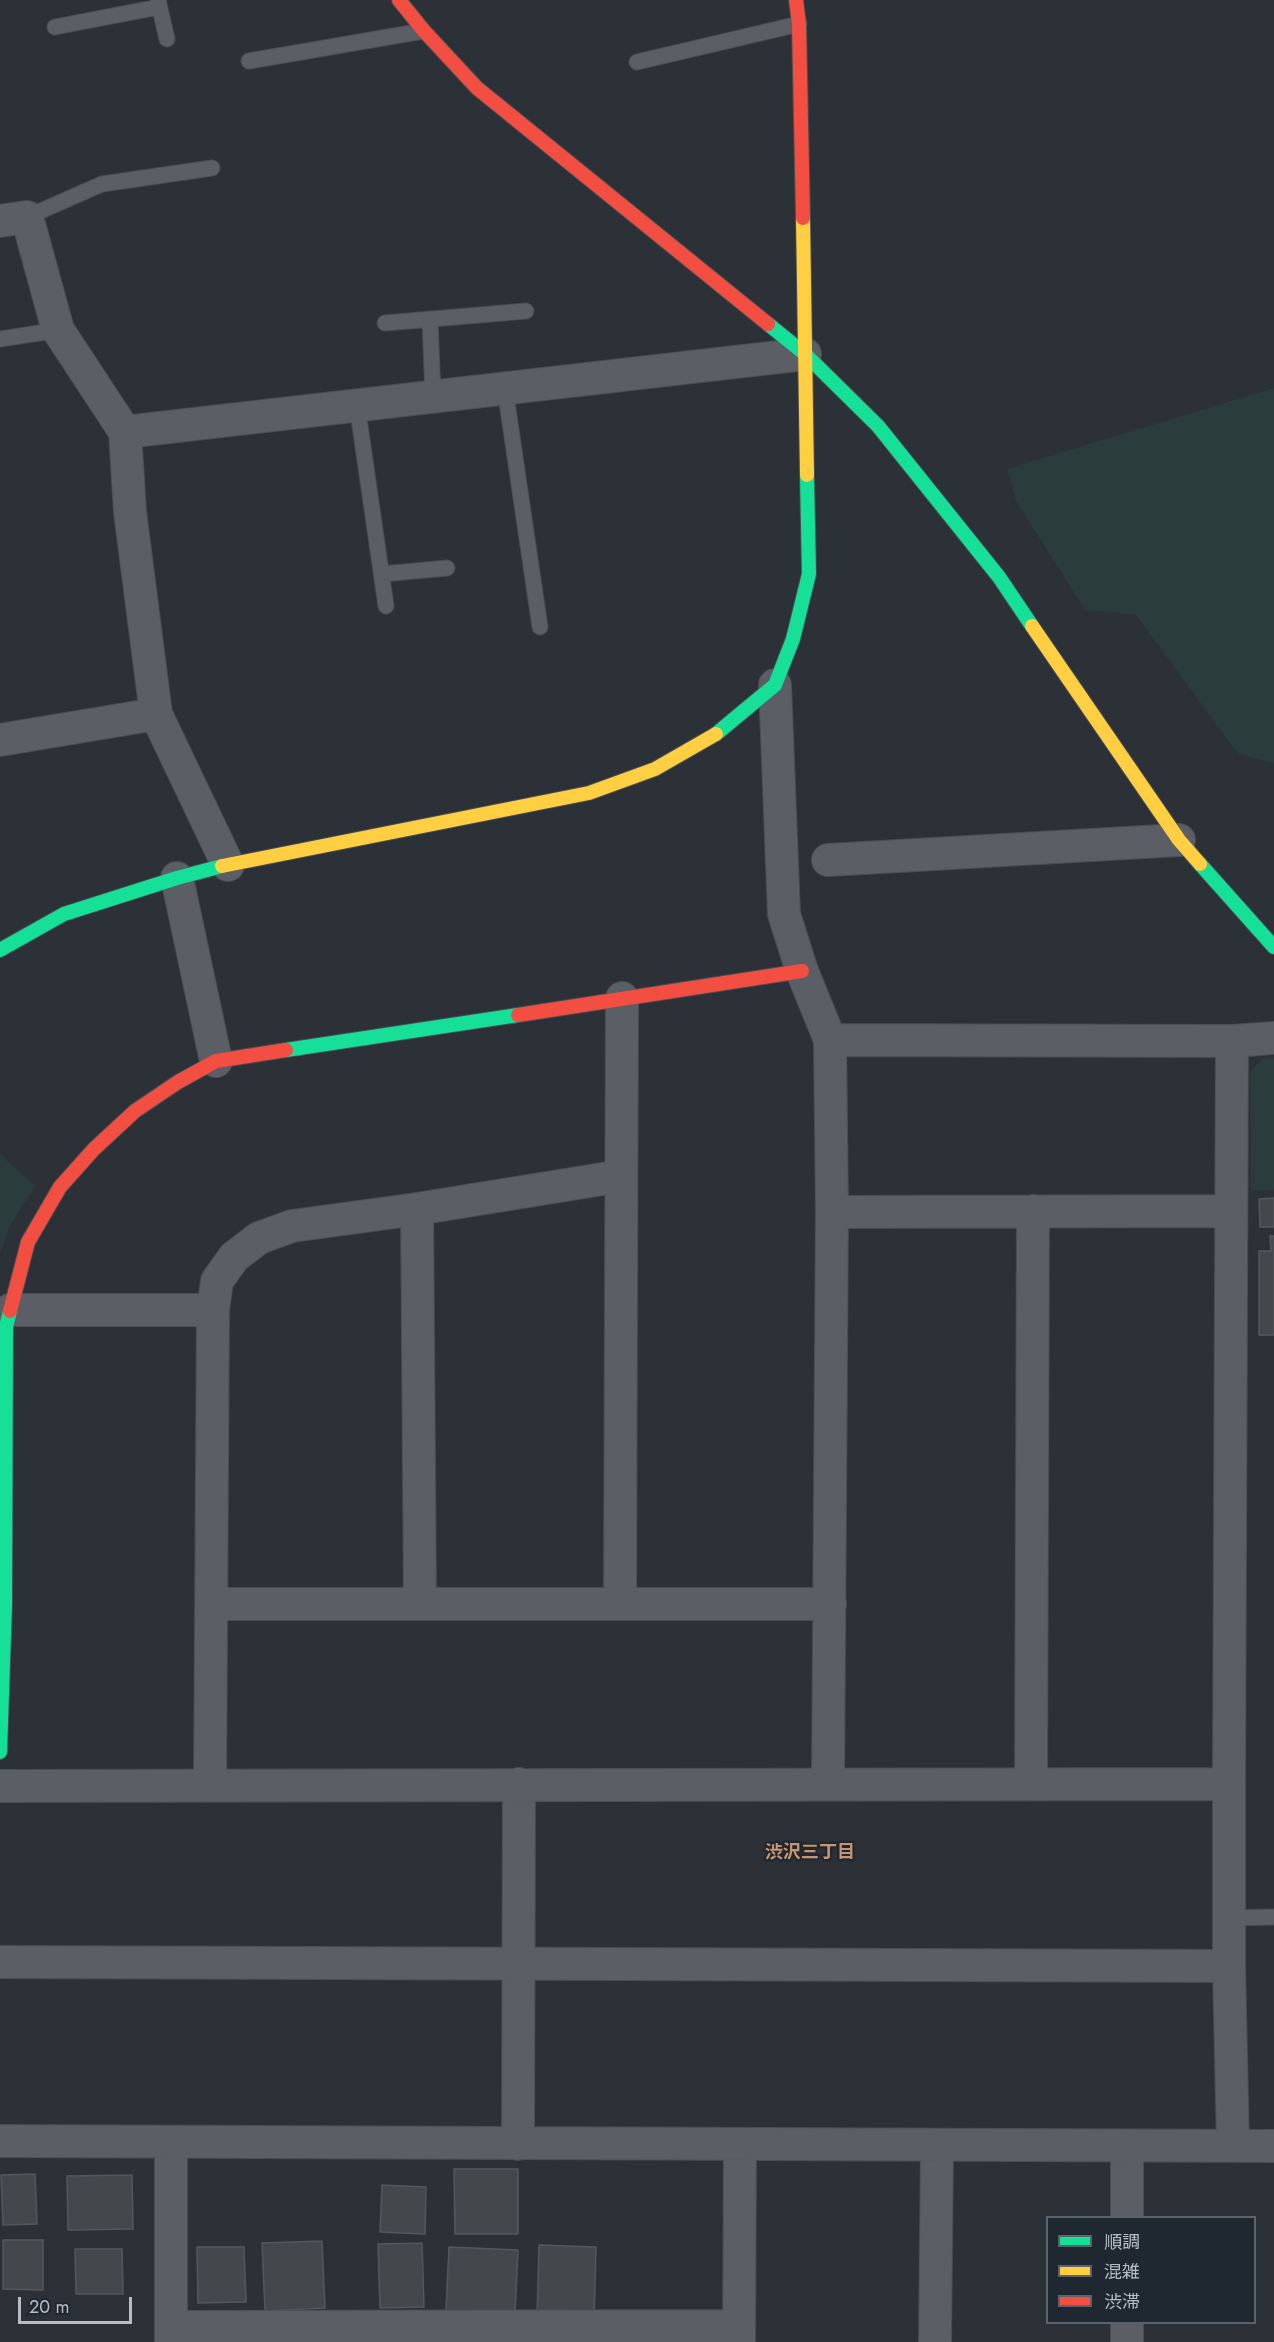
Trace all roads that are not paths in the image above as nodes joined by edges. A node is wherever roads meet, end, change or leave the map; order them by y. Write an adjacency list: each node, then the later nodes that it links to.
1 (399, 0): 6 (street)
2 (796, 0): 4 (street)
3 (158, 4): 5 (lane); 7 (lane)
4 (799, 24): 9 (lane); 17 (street)
5 (55, 27)
6 (424, 31): 8 (lane); 17 (street)
7 (167, 39)
8 (249, 61)
9 (637, 62)
10 (212, 168): 11 (lane)
11 (14, 219): 15 (street)
12 (526, 311): 13 (lane)
13 (430, 319): 14 (lane); 19 (lane)
14 (385, 323)
15 (58, 330): 16 (lane); 21 (street)
16 (0, 339)
17 (805, 354): 18 (street); 26 (street); 29 (street)
18 (505, 389): 19 (street); 25 (lane)
19 (433, 397): 20 (street)
20 (357, 405): 21 (street); 23 (lane)
21 (125, 432): 27 (street)
22 (447, 568): 23 (lane)
23 (382, 573): 24 (lane)
24 (386, 606)
25 (540, 627)
26 (775, 685): 31 (street); 35 (street)
27 (156, 714): 28 (street); 31 (street)
28 (0, 740)
29 (1179, 840): 30 (street); 33 (street)
30 (828, 860)
31 (228, 865): 32 (street)
32 (177, 878): 34 (street); 40 (street)
33 (1274, 947)
34 (0, 951)
35 (802, 971): 36 (street); 38 (street)
36 (622, 998): 40 (street); 41 (street)
37 (1274, 1038): 39 (street)
38 (830, 1040): 39 (street); 45 (street)
39 (1232, 1041): 44 (street)
40 (216, 1061): 46 (street)
41 (621, 1176): 42 (street); 50 (street)
42 (417, 1209): 47 (street); 49 (street)
43 (1033, 1211): 44 (street); 45 (street); 57 (street)
44 (1231, 1211): 58 (street)
45 (832, 1212): 51 (street)
46 (10, 1310): 47 (street); 52 (street)
47 (213, 1310): 48 (street)
48 (213, 1604): 49 (street); 54 (street)
49 (420, 1604): 50 (street)
50 (620, 1604): 51 (street)
51 (830, 1604): 56 (street)
52 (3, 1605): 53 (street)
53 (0, 1752)
54 (210, 1784): 55 (street); 59 (street)
55 (519, 1784): 56 (street); 63 (street)
56 (828, 1784): 57 (street)
57 (1032, 1784): 58 (street)
58 (1229, 1784): 61 (street)
59 (0, 1786)
60 (1274, 1917): 61 (lane)
61 (1229, 1918): 64 (street)
62 (0, 1962): 63 (street)
63 (518, 1964): 64 (street); 67 (street)
64 (1229, 1966): 71 (street)
65 (0, 2141): 66 (street)
66 (171, 2142): 67 (street); 78 (street)
67 (518, 2144): 68 (street)
68 (740, 2145): 69 (street); 77 (street)
69 (937, 2145): 70 (street); 79 (street)
70 (1127, 2146): 71 (street); 73 (street)
71 (1233, 2146): 72 (street)
72 (1274, 2146)
73 (1127, 2216)
74 (1127, 2324): 80 (street)
75 (357, 2334): 76 (street); 78 (street)
76 (547, 2334): 77 (street)
77 (739, 2334)
78 (171, 2335)
79 (935, 2342)
80 (1127, 2342)

